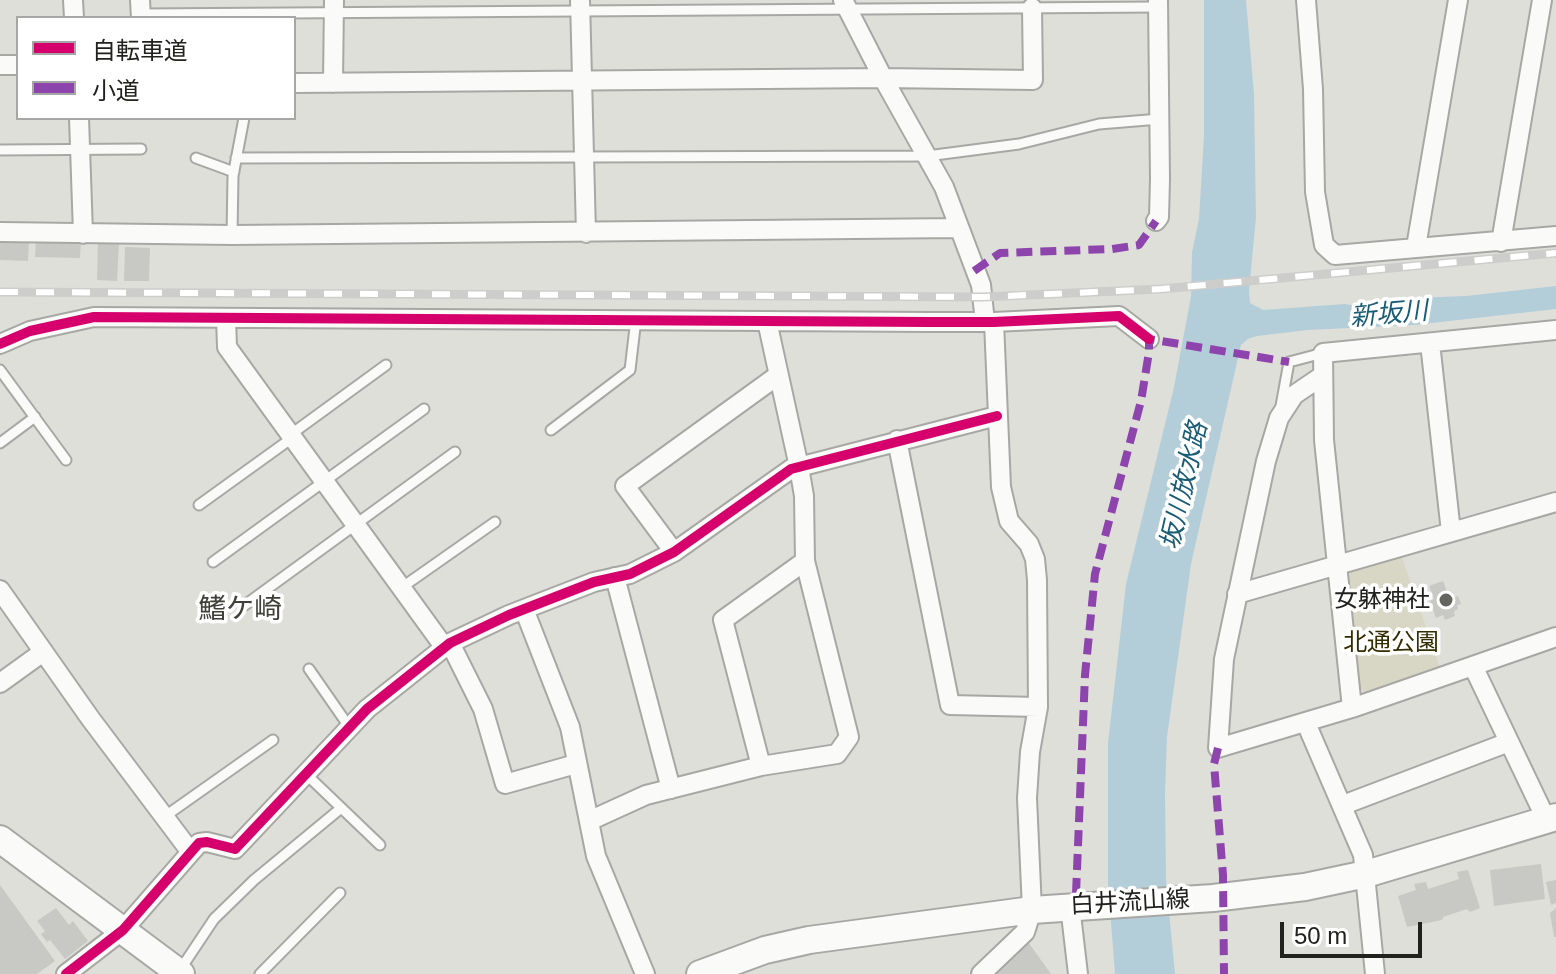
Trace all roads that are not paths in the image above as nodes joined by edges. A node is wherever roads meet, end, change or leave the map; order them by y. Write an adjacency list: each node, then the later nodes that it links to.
1 (1306, 0): 33 (street)
2 (1458, 0): 33 (street)
3 (1542, 0): 32 (street)
4 (1158, 3): 8 (lane); 14 (street)
5 (846, 4): 6 (lane); 8 (lane); 10 (street)
6 (580, 5): 7 (lane); 11 (street)
7 (334, 6): 9 (lane); 13 (street)
8 (1032, 8): 10 (street)
9 (141, 11)
10 (883, 78): 11 (street); 21 (street)
11 (582, 80): 13 (street); 20 (street)
12 (296, 83): 13 (street)
13 (333, 83)
14 (1160, 119): 21 (lane); 25 (street)
15 (79, 120): 19 (street)
16 (244, 120): 23 (lane)
17 (141, 149): 19 (lane)
18 (0, 150): 19 (lane)
19 (80, 150): 29 (street)
20 (584, 155): 21 (lane); 23 (lane); 28 (street)
21 (927, 156): 26 (street)
22 (196, 158): 24 (lane)
23 (236, 158): 24 (lane)
24 (234, 172): 30 (lane)
25 (1156, 221)
26 (959, 228): 28 (street); 37 (street)
27 (0, 232): 29 (street)
28 (586, 233): 30 (street)
29 (83, 234): 30 (street)
30 (232, 235)
31 (1556, 236): 32 (street)
32 (1501, 242): 33 (street)
33 (1416, 247)
34 (226, 318): 35 (street); 41 (street); 52 (street)
35 (636, 319): 36 (street); 51 (lane)
36 (767, 321): 37 (street); 45 (street)
37 (989, 322): 39 (street); 48 (street)
38 (1556, 330): 40 (street)
39 (1149, 339)
40 (1430, 343): 42 (street); 63 (street)
41 (0, 344)
42 (1323, 353): 46 (street); 50 (lane)
43 (386, 365): 52 (lane)
44 (0, 370): 49 (lane)
45 (777, 376): 57 (street); 64 (street)
46 (1322, 376): 50 (street); 67 (street)
47 (424, 409): 58 (lane)
48 (997, 416): 53 (street); 80 (street)
49 (35, 417): 54 (lane); 56 (lane)
50 (1279, 418): 71 (street)
51 (551, 430)
52 (291, 437): 58 (street); 60 (lane)
53 (897, 440): 57 (street); 80 (street)
54 (0, 443)
55 (455, 452): 62 (lane)
56 (66, 460)
57 (799, 467): 64 (street); 65 (street)
58 (323, 482): 62 (street); 66 (lane)
59 (1556, 502): 63 (street)
60 (199, 505)
61 (495, 522): 69 (lane)
62 (354, 525): 69 (street); 72 (lane)
63 (1451, 532): 67 (street)
64 (674, 552): 68 (street)
65 (805, 561): 87 (street); 87 (street)
66 (213, 562)
67 (1336, 564): 71 (street); 81 (street)
68 (615, 577): 73 (street); 89 (street)
69 (401, 588): 75 (street)
70 (0, 590): 76 (street)
71 (1237, 594): 82 (street)
72 (245, 605)
73 (524, 609): 75 (street); 86 (street)
74 (1556, 637): 77 (street)
75 (447, 646): 83 (street); 86 (street)
76 (43, 652): 79 (street); 92 (street)
77 (1473, 666): 81 (street); 85 (street)
78 (309, 669): 83 (lane)
79 (0, 683)
80 (1038, 707): 101 (street)
81 (1352, 708): 82 (street)
82 (1306, 723): 90 (street)
83 (350, 728): 88 (street)
84 (273, 740): 92 (lane)
85 (1509, 742): 90 (street); 93 (street)
86 (576, 764): 94 (street)
87 (761, 766): 89 (street)
88 (307, 775): 91 (lane); 97 (street)
89 (671, 789): 94 (street)
90 (1343, 805): 98 (street)
91 (340, 809): 96 (lane); 103 (lane)
92 (164, 817): 97 (street)
93 (1551, 818): 98 (main road, 白井流山線)
94 (589, 821): 106 (street)
95 (0, 839): 102 (main road)
96 (380, 845)
97 (190, 851): 102 (street)
98 (1366, 874): 100 (main road, 白井流山線); 110 (street)
99 (340, 893): 105 (lane)
100 (1075, 906): 101 (main road, 白井流山線); 109 (street)
101 (1032, 910): 107 (main road, 白井流山線); 108 (street)
102 (123, 930): 103 (main road); 104 (street)
103 (180, 973)
104 (66, 974)
105 (260, 974)
106 (645, 974)
107 (700, 974)
108 (981, 974)
109 (1078, 974)
110 (1375, 974)

